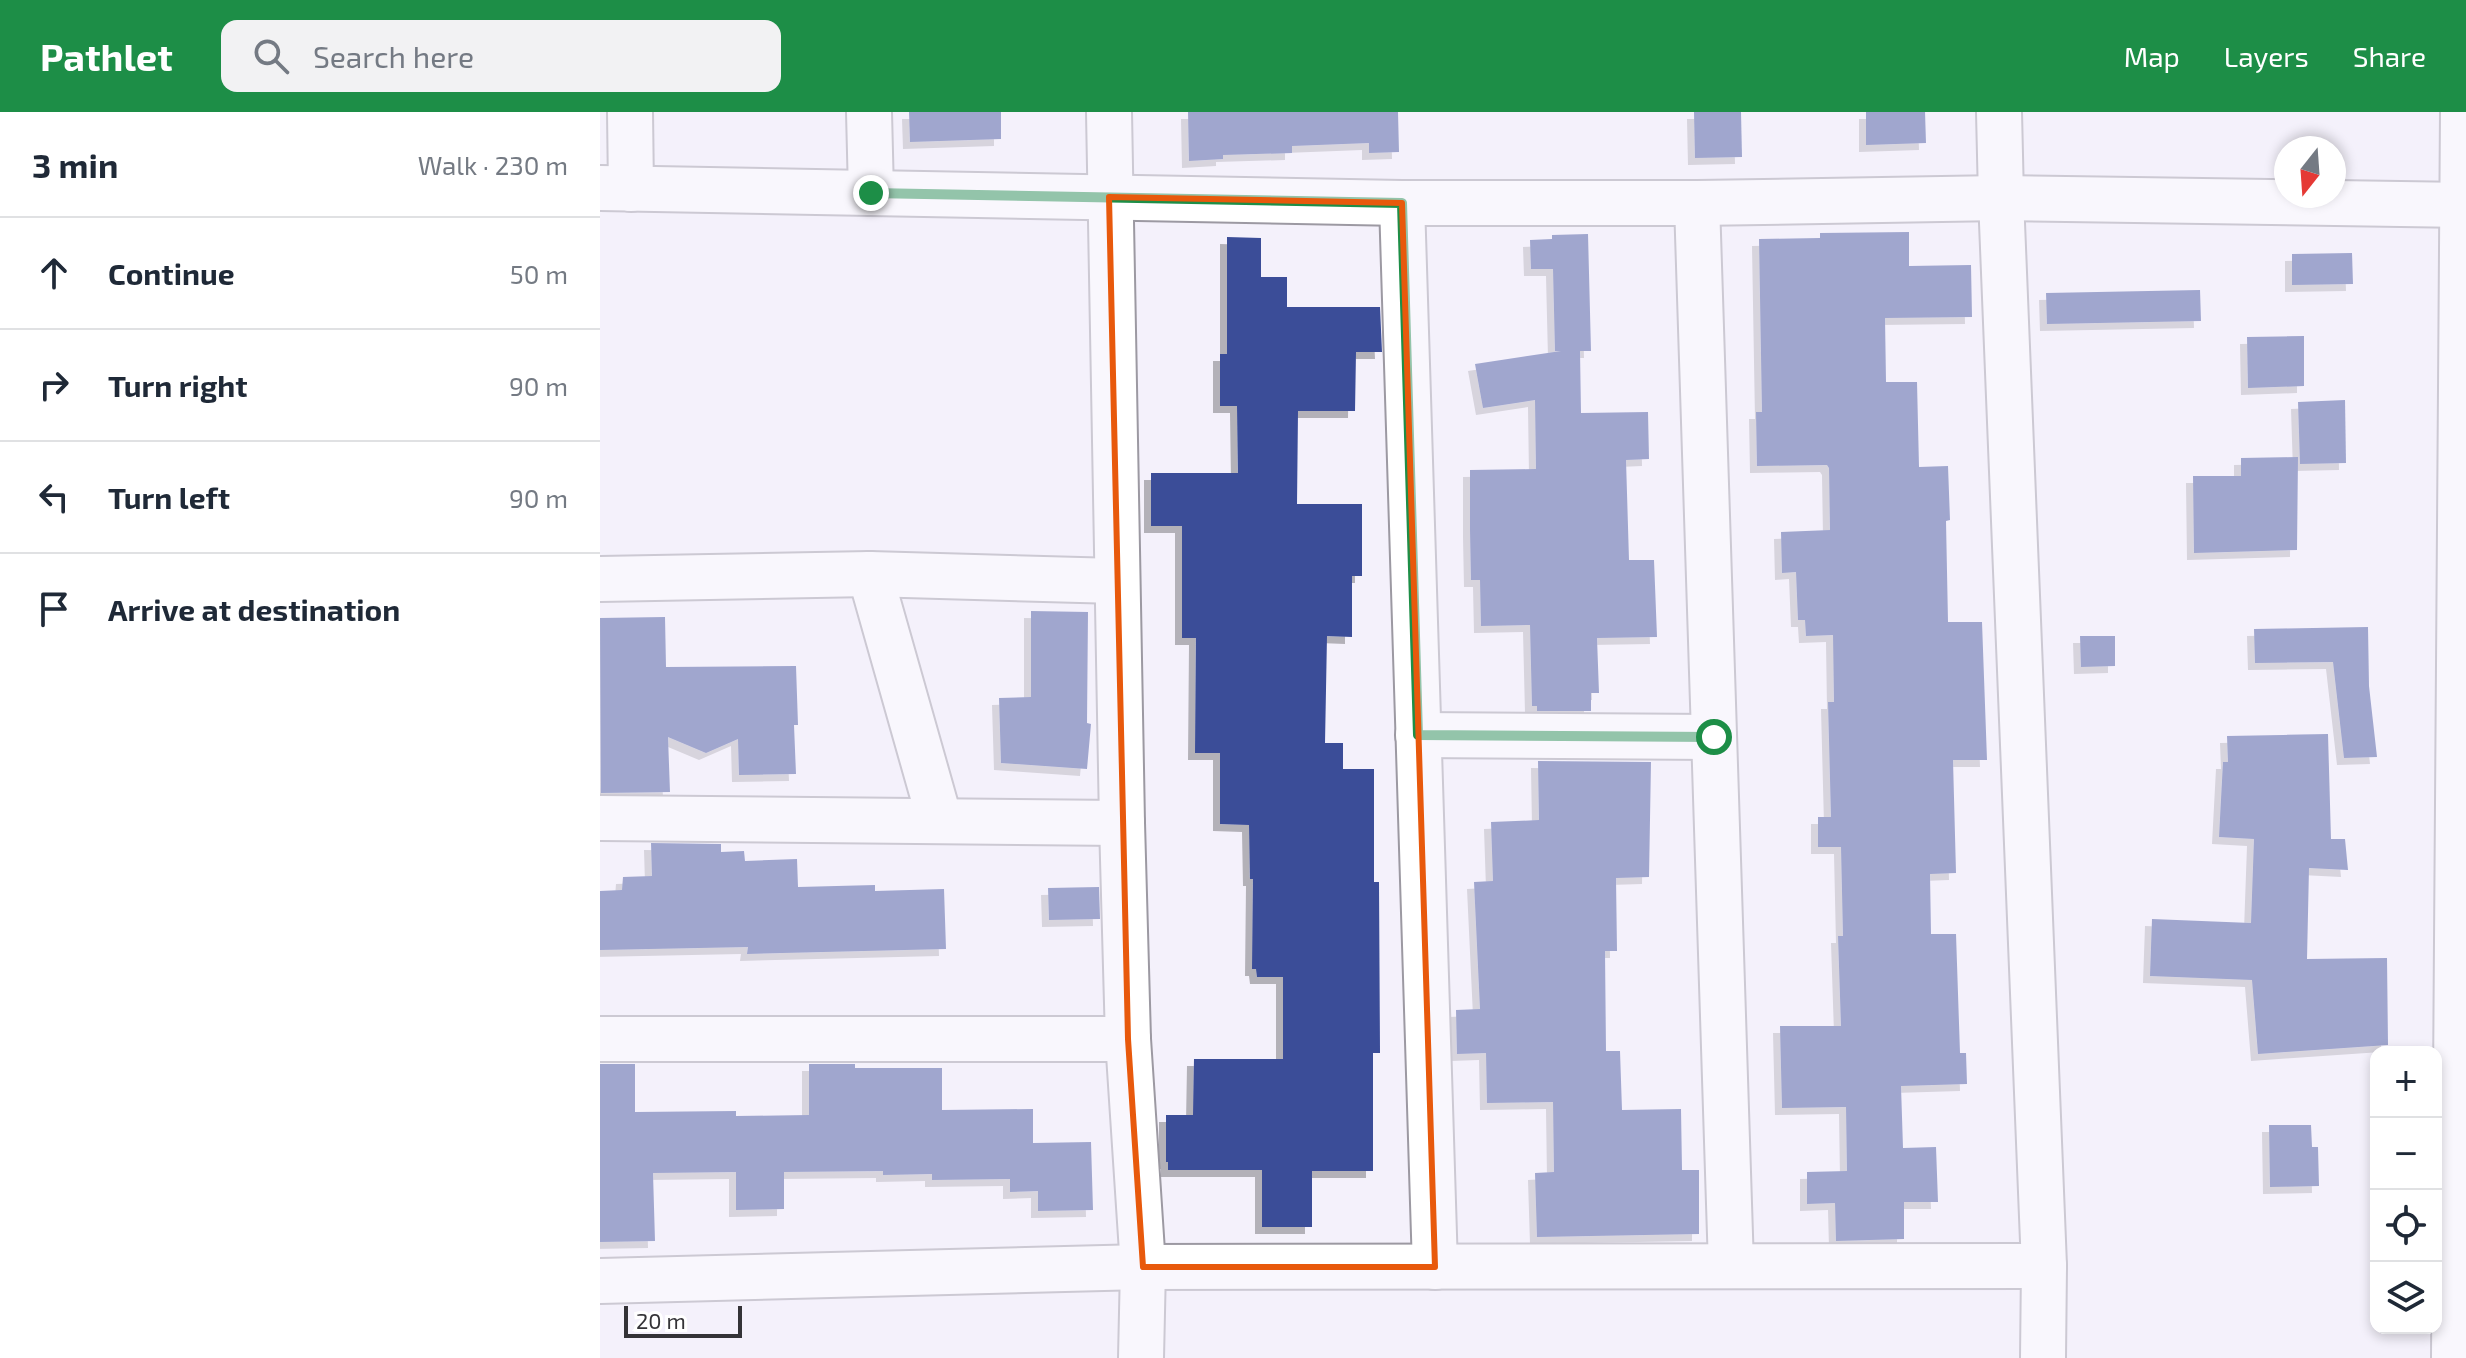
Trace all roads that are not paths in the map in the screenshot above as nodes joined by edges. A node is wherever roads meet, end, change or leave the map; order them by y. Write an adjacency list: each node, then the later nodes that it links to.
1 (630, 112): 6 (street)
2 (869, 112): 7 (street)
3 (1109, 112): 8 (street)
4 (1999, 112): 9 (street)
5 (2463, 112): 12 (street)
6 (616, 188): 7 (street)
7 (871, 193): 8 (street)
8 (1109, 197): 10 (street); 15 (street)
9 (2001, 198): 11 (street); 12 (street); 24 (street)
10 (1402, 203): 11 (street); 16 (street)
11 (1697, 203): 17 (street)
12 (2464, 205): 28 (street)
13 (870, 574): 14 (street); 15 (street); 19 (street)
14 (600, 579)
15 (1117, 581): 20 (street)
16 (1418, 735): 17 (street); 26 (street)
17 (1714, 737): 23 (street)
18 (600, 818): 19 (street)
19 (940, 821): 20 (street)
20 (1122, 823): 22 (street)
21 (600, 1039): 22 (street)
22 (1128, 1039): 25 (street)
23 (1731, 1266): 24 (street); 26 (street)
24 (2044, 1266): 30 (street)
25 (1143, 1267): 26 (street); 27 (street); 29 (street)
26 (1435, 1267)
27 (600, 1281)
28 (2460, 1302): 31 (street)
29 (1141, 1358)
30 (2043, 1358)
31 (2454, 1358)

